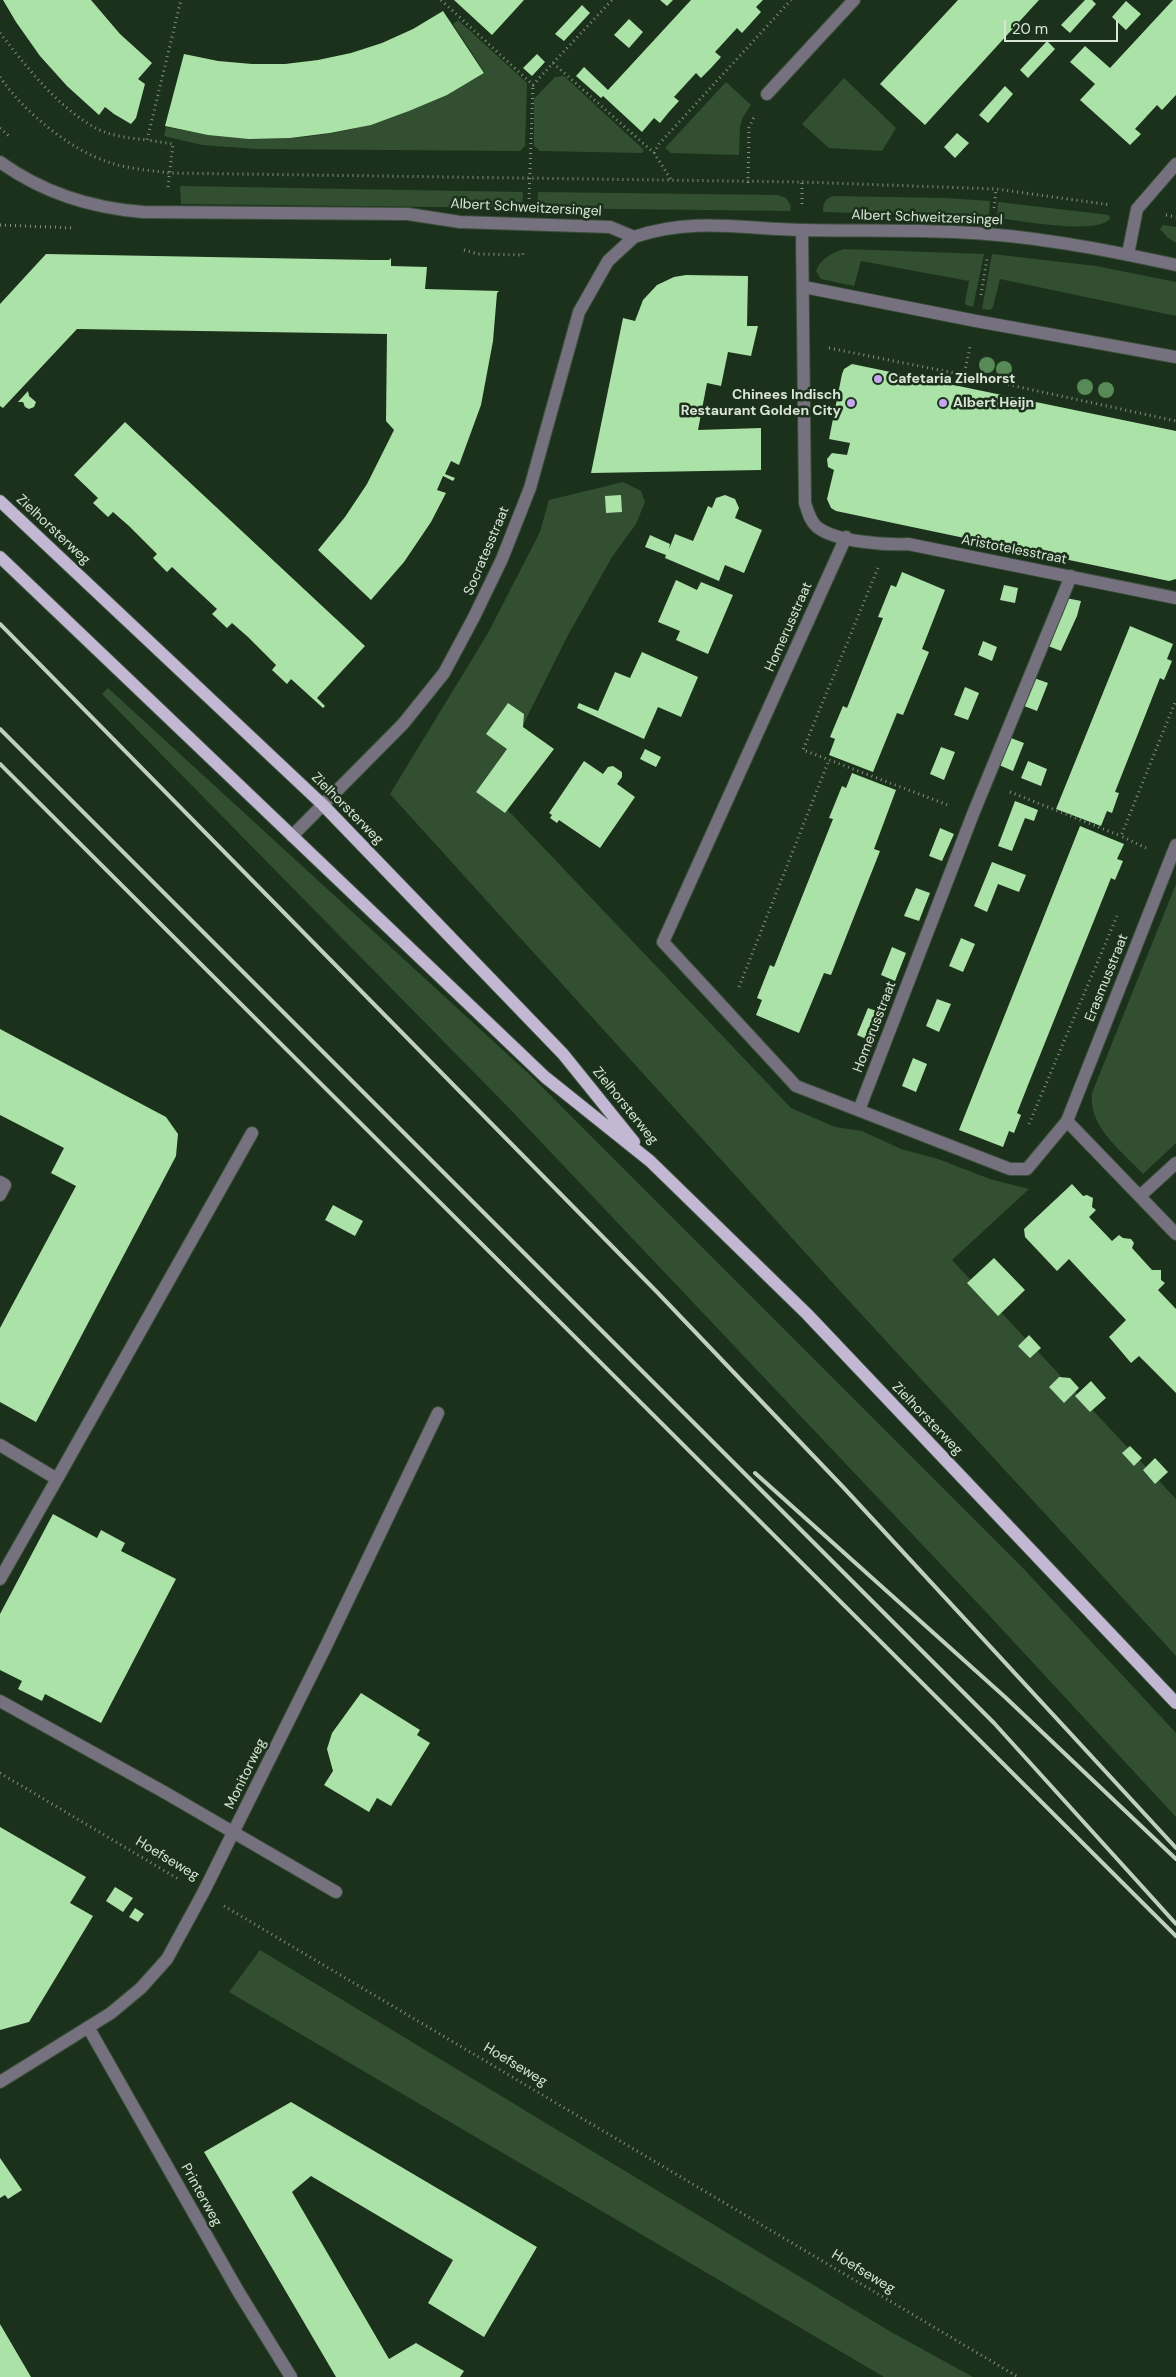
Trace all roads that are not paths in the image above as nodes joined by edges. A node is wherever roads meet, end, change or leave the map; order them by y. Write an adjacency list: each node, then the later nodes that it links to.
1 (854, 0): 2 (street)
2 (767, 94)
3 (0, 162): 6 (street, Albert Schweitzersingel)
4 (1176, 164): 7 (street)
5 (802, 230): 6 (street, Albert Schweitzersingel); 7 (street, Albert Schweitzersingel); 9 (street)
6 (634, 237): 16 (street, Socratesstraat)
7 (1128, 254): 8 (street, Albert Schweitzersingel)
8 (1176, 265)
9 (804, 287): 10 (street); 12 (street)
10 (1176, 357)
11 (0, 501): 16 (main road, Zielhorsterweg)
12 (846, 537): 14 (street, Aristotelesstraat); 19 (street, Homerusstraat)
13 (0, 557): 17 (main road, Zielhorsterweg)
14 (1071, 576): 15 (street, Aristotelesstraat); 19 (street, Homerusstraat)
15 (1176, 598)
16 (323, 805): 17 (street, Socratesstraat); 22 (main road, Zielhorsterweg)
17 (292, 836): 22 (main road, Zielhorsterweg)
18 (1176, 845): 20 (street, Erasmusstraat)
19 (859, 1110): 24 (street, Homerusstraat)
20 (1067, 1122): 24 (street, Erasmusstraat); 25 (street)
21 (252, 1133): 29 (street)
22 (650, 1161): 32 (main road, Zielhorsterweg)
23 (1176, 1163): 25 (street)
24 (1027, 1169)
25 (1140, 1196): 26 (street)
26 (1176, 1234)
27 (438, 1413): 33 (street, Monitorweg)
28 (0, 1445): 29 (street)
29 (57, 1479): 30 (street)
30 (0, 1579)
31 (0, 1701): 33 (street)
32 (1176, 1703)
33 (234, 1832): 34 (street); 35 (street, Monitorweg)
34 (336, 1892)
35 (88, 2027): 36 (street, Monitorweg); 37 (street, Printerweg)
36 (0, 2082)
37 (291, 2377)

